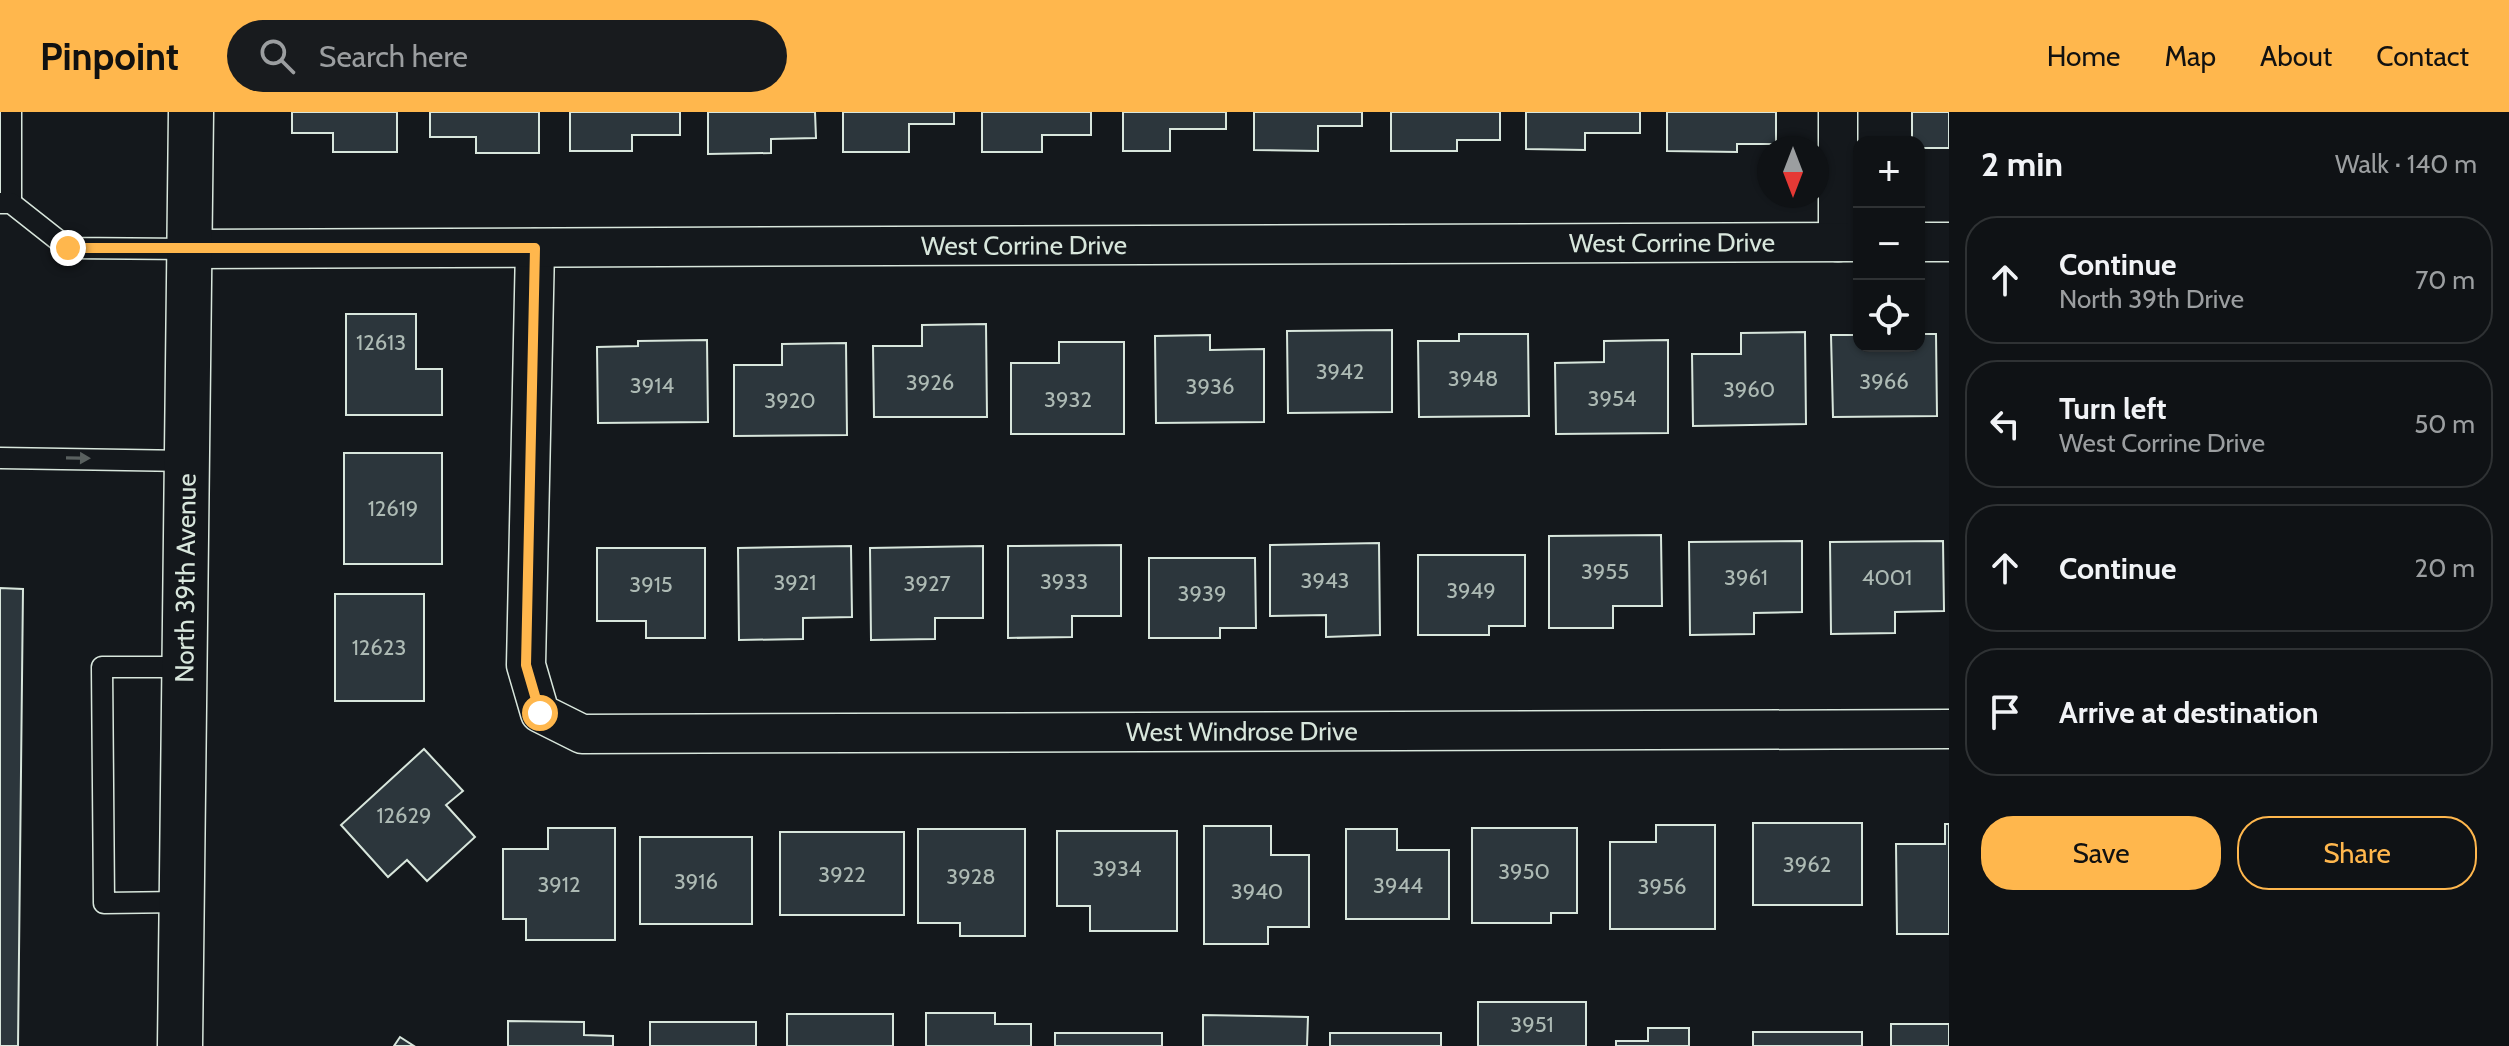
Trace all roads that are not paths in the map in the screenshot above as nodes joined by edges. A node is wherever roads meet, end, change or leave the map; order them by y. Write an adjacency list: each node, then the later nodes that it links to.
1 (11, 112): 4 (lane)
2 (191, 112): 9 (street, North 39th Avenue)
3 (1838, 112): 5 (street)
4 (6, 203): 9 (lane)
5 (1848, 242): 8 (street, West Corrine Drive)
6 (1925, 242): 7 (street)
7 (1949, 242)
8 (535, 248): 9 (street, West Corrine Drive); 13 (street, West Windrose Drive)
9 (190, 249): 11 (street, North 39th Avenue)
10 (0, 458): 11 (lane, one-way to 11)
11 (188, 461): 12 (street, North 39th Avenue)
12 (184, 667): 14 (street, North 39th Avenue); 14 (lane)
13 (1949, 729)
14 (181, 902): 15 (street, North 39th Avenue)
15 (180, 1046)

